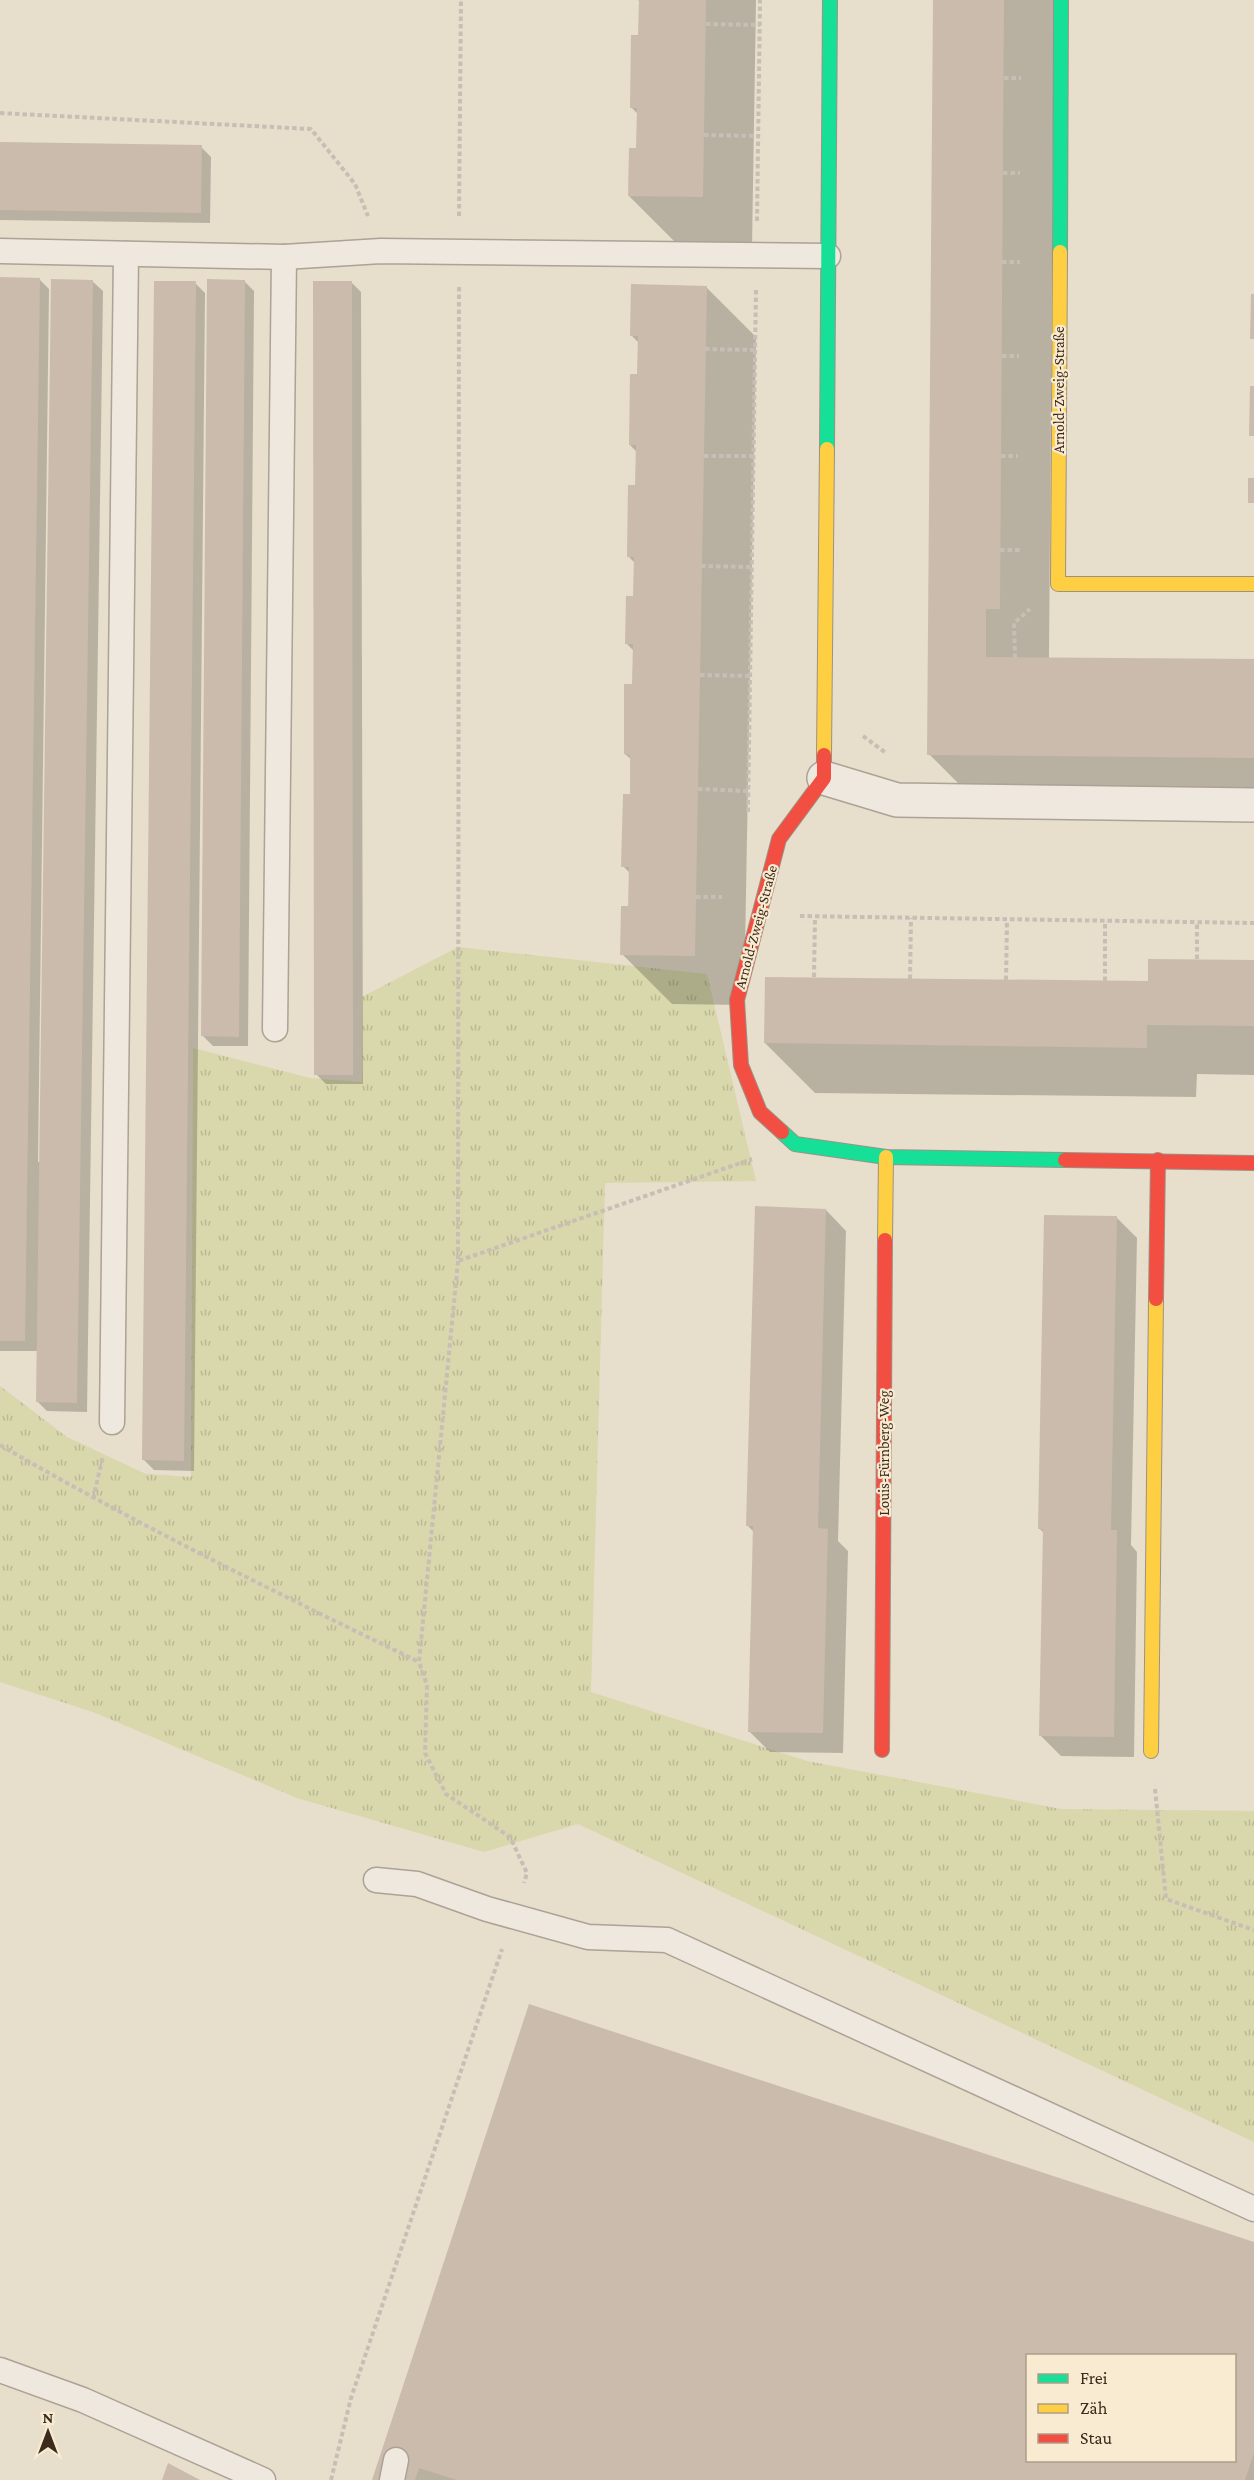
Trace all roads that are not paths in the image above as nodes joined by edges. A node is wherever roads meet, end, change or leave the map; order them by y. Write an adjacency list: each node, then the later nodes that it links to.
1 (830, 0): 5 (street)
2 (1061, 0): 7 (street, Arnold-Zweig-Straße)
3 (0, 251): 4 (lane)
4 (126, 254): 6 (lane); 14 (lane)
5 (828, 256): 6 (lane); 8 (street)
6 (284, 257): 10 (lane)
7 (1254, 584)
8 (824, 778): 9 (street); 11 (street, Arnold-Zweig-Straße)
9 (1254, 805)
10 (275, 1029)
11 (886, 1157): 12 (street); 15 (street, Louis-Fürnberg-Weg)
12 (1158, 1160): 13 (street); 16 (street)
13 (1254, 1163)
14 (112, 1422)
15 (882, 1750)
16 (1151, 1751)
17 (376, 1880): 18 (lane)
18 (1254, 2209)
19 (0, 2370): 20 (lane)
20 (263, 2480)

